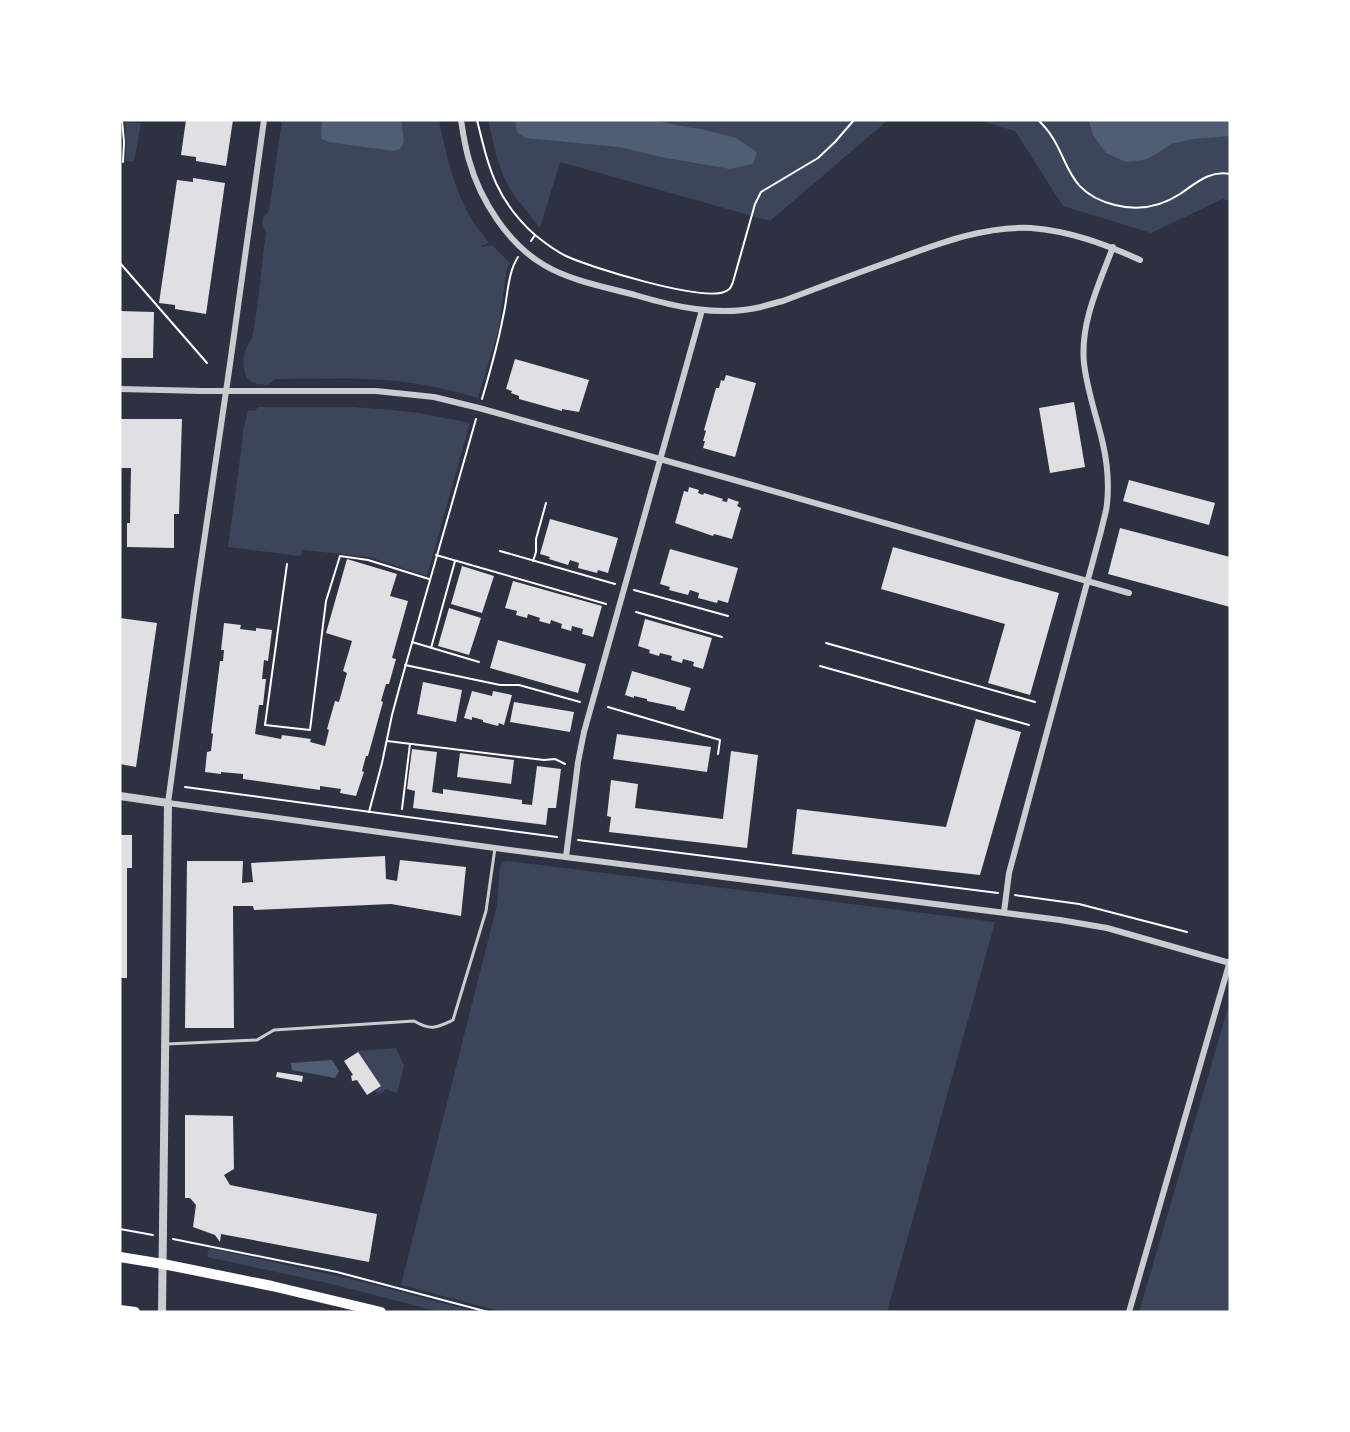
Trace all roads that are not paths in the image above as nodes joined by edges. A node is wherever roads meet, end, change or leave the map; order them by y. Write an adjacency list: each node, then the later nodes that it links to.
1 (264, 120): 7 (street)
2 (460, 120): 5 (street)
3 (1113, 248): 4 (street); 5 (street); 9 (street)
4 (1140, 260)
5 (702, 310): 8 (street)
6 (120, 389): 7 (street)
7 (226, 391): 8 (street); 12 (street)
8 (661, 460): 9 (street); 14 (street)
9 (1087, 581): 10 (street); 15 (street)
10 (1129, 593)
11 (120, 796): 12 (street)
12 (168, 803): 13 (street); 17 (street)
13 (495, 848): 14 (street); 17 (lane)
14 (566, 857): 15 (street)
15 (1004, 912): 16 (street)
16 (1230, 962): 24 (street)
17 (165, 1044): 19 (street)
18 (120, 1257): 19 (main road)
19 (163, 1264): 22 (street); 23 (main road)
20 (120, 1310): 21 (main road)
21 (135, 1312)
22 (162, 1312)
23 (381, 1312)
24 (1129, 1312)

